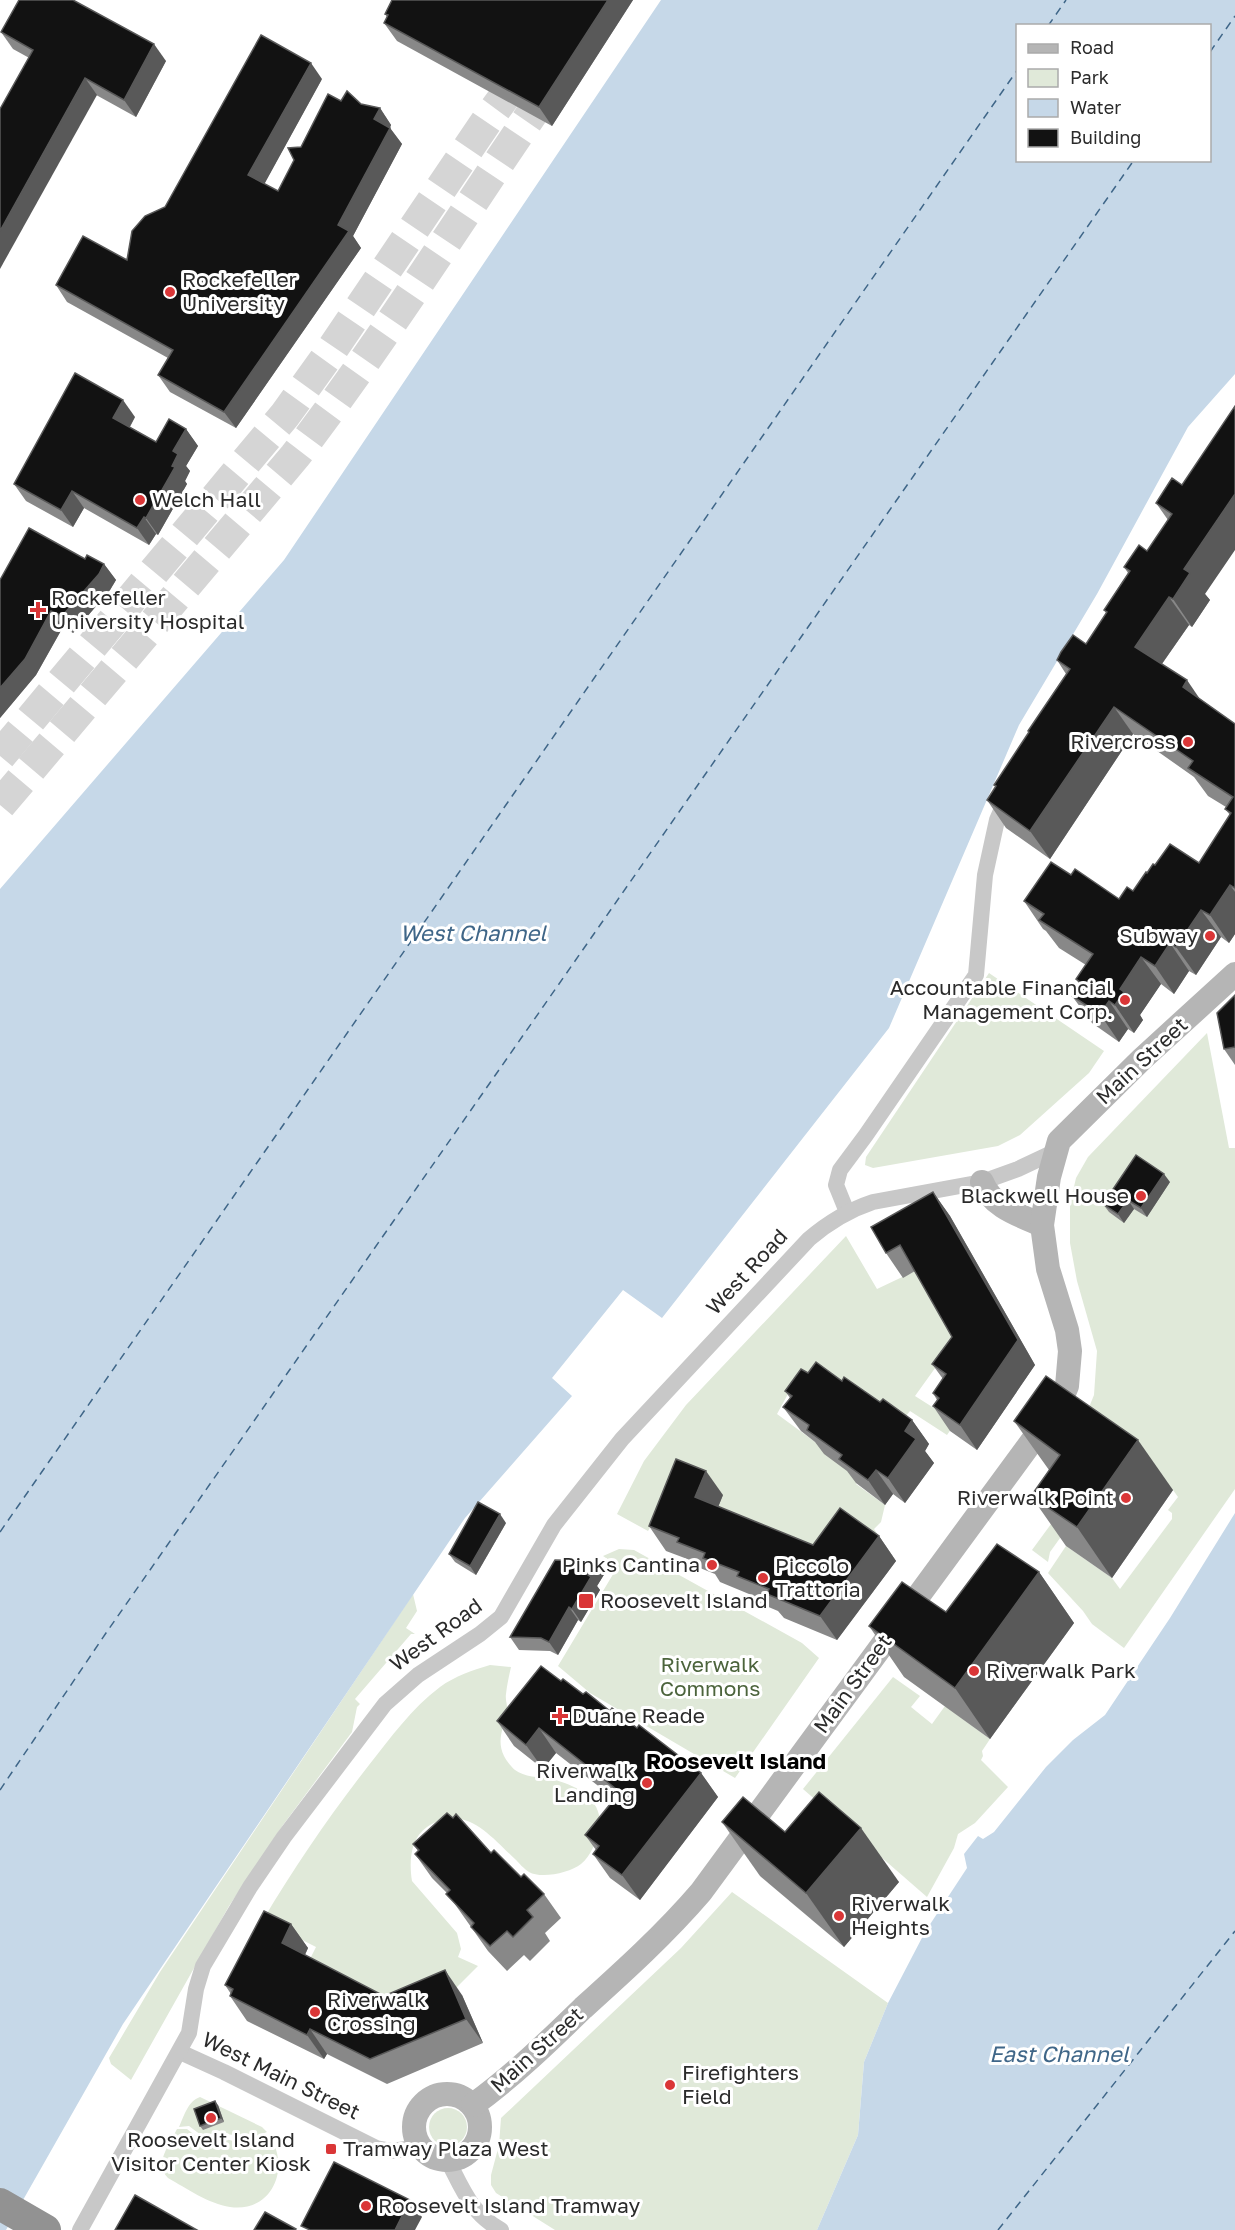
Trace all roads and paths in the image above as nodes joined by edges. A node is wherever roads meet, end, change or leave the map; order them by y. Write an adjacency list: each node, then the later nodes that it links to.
1 (1013, 781): 5 (street)
2 (1235, 974): 3 (street, Main Street)
3 (1054, 1152): 4 (street, Main Street); 6 (street, Main Street)
4 (982, 1182): 5 (street, West Road); 6 (street)
5 (847, 1212): 7 (street, West Road)
6 (1042, 1225): 8 (street, Main Street)
7 (180, 2052): 9 (street, West Main Street); 15 (street, West Main Street)
8 (473, 2105): 9 (street); 10 (street)
9 (420, 2147): 10 (street)
10 (448, 2161): 16 (street)
11 (0, 2204): 14 (highway)
12 (0, 2216): 13 (highway)
13 (24, 2230)
14 (45, 2230)
15 (80, 2230)
16 (501, 2230)

